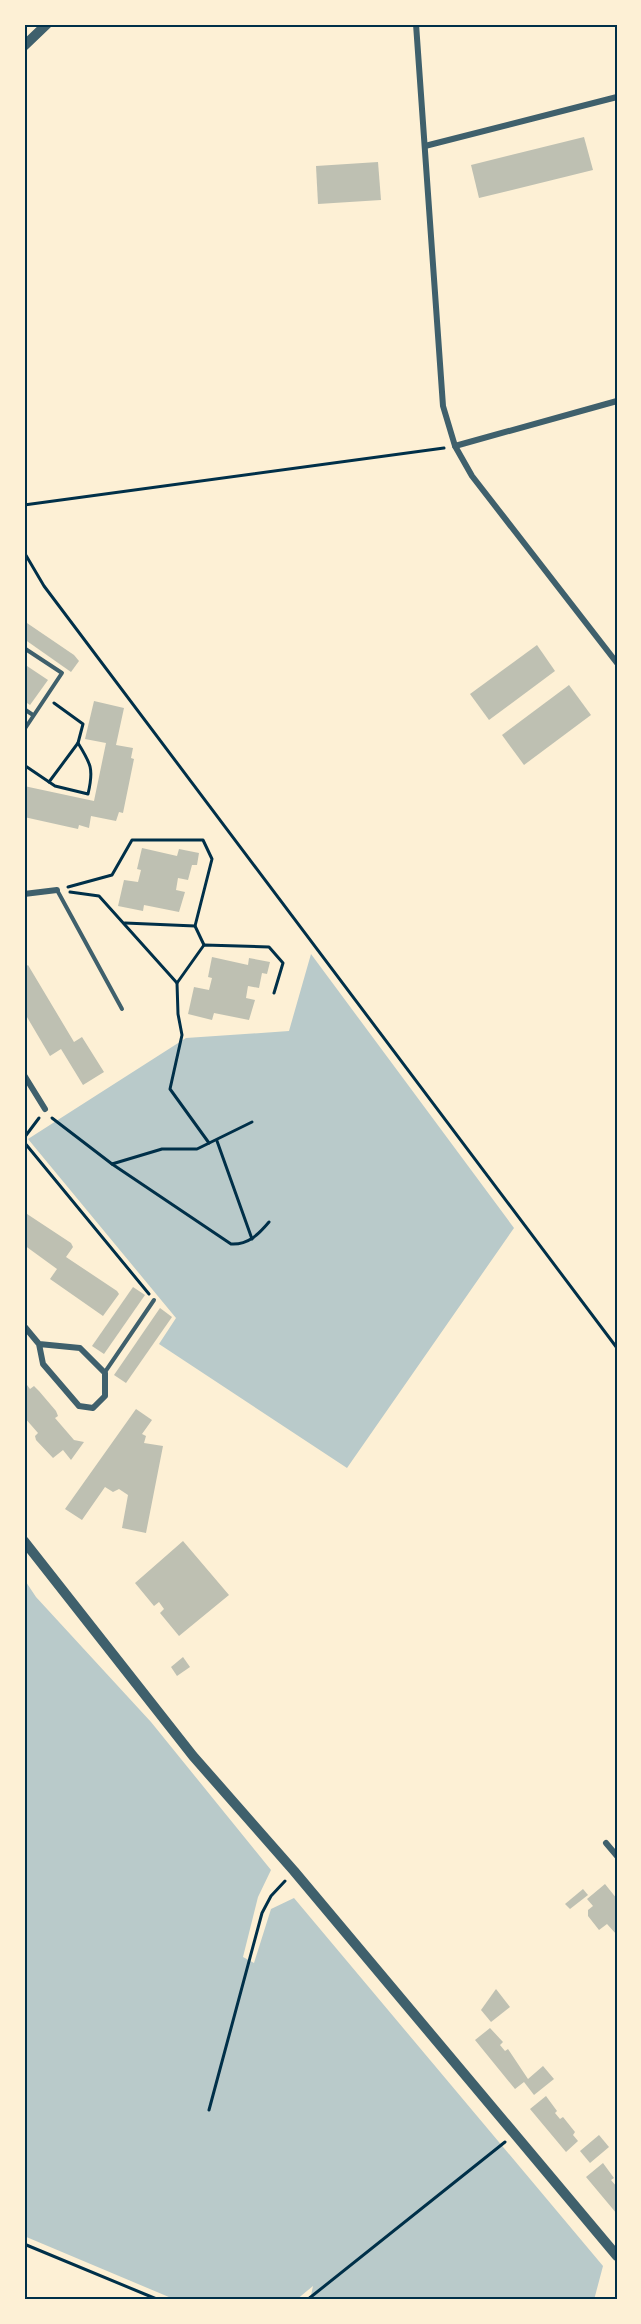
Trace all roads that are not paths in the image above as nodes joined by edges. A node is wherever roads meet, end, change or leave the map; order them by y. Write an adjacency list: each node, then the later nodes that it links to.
1 (47, 24): 3 (street)
2 (416, 24): 5 (street)
3 (24, 46)
4 (617, 97): 5 (street)
5 (425, 146): 7 (street)
6 (617, 401): 7 (street)
7 (455, 446): 9 (street)
8 (24, 648): 11 (lane)
9 (617, 663)
10 (24, 709): 11 (lane)
11 (33, 716): 12 (lane)
12 (24, 730)
13 (57, 890): 14 (street); 15 (lane)
14 (24, 894)
15 (122, 1009)
16 (24, 1075): 17 (street)
17 (45, 1108)
18 (154, 1300): 21 (lane)
19 (24, 1326): 20 (street)
20 (39, 1344): 21 (street); 21 (street)
21 (105, 1373)
22 (24, 1541): 25 (street)
23 (606, 1843): 24 (street)
24 (617, 1856)
25 (617, 2256)

